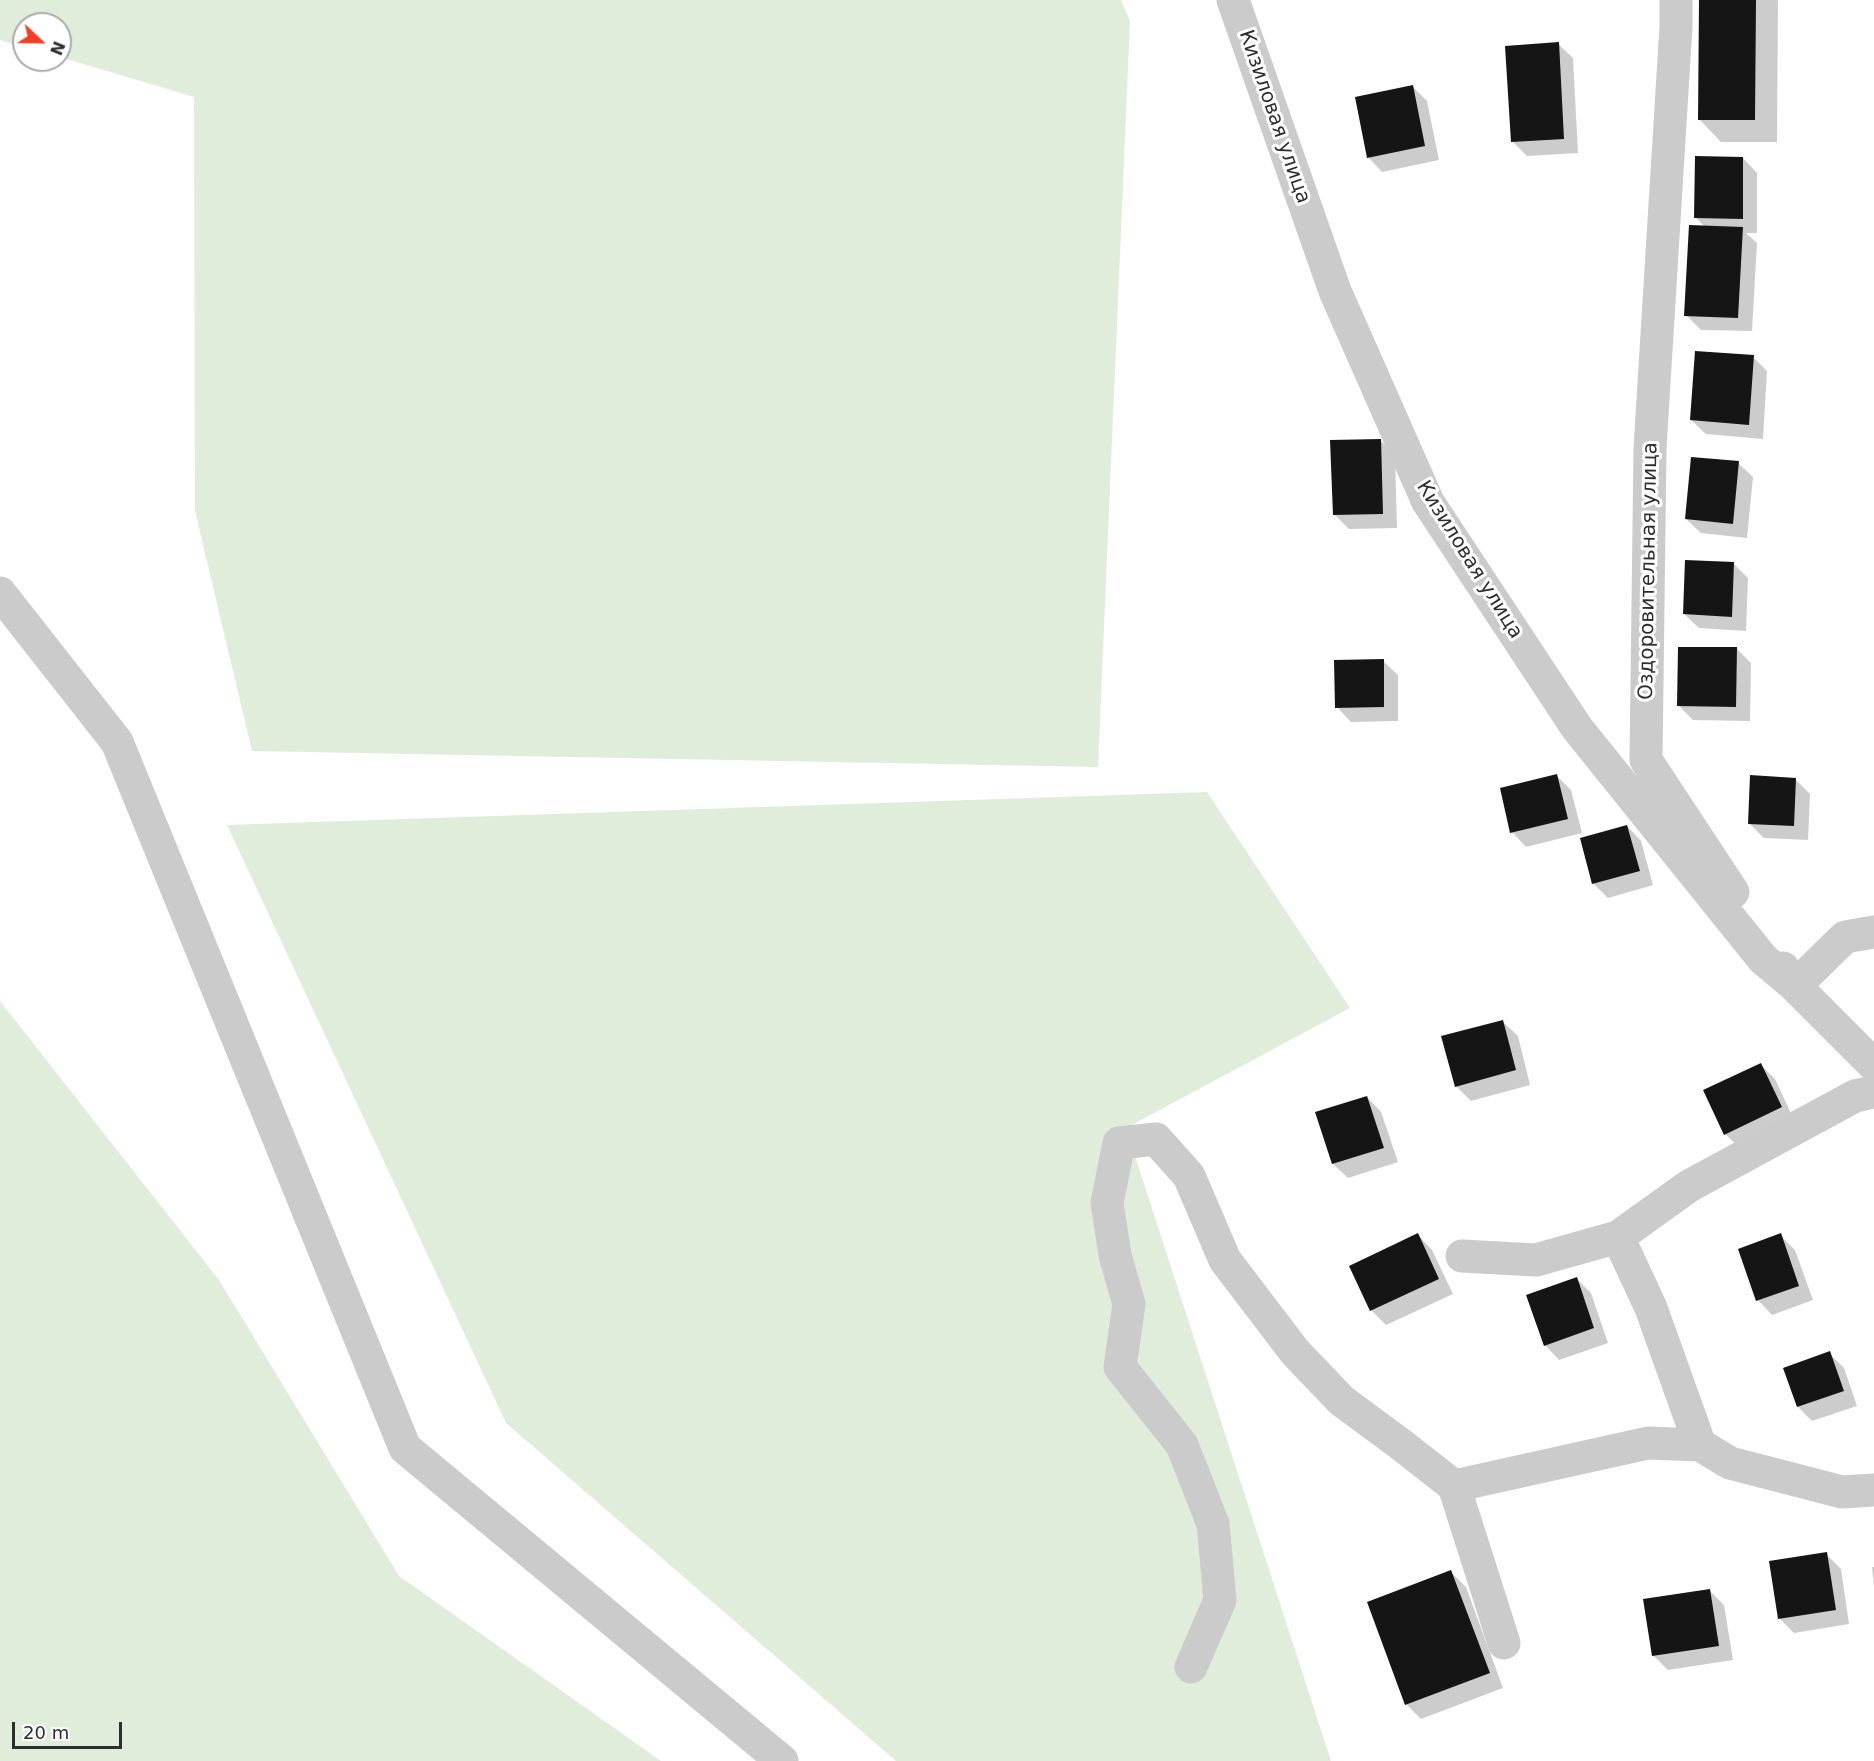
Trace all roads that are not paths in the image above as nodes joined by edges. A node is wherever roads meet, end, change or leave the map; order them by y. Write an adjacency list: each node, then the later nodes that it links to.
1 (1233, 0): 5 (street, Кизиловая улица)
2 (1676, 0): 5 (street, Оздоровительная улица)
3 (0, 593): 15 (street)
4 (1874, 932): 5 (street)
5 (1795, 986): 6 (street, Оздоровительная улица)
6 (1874, 1065)
7 (1874, 1092): 8 (street)
8 (1618, 1237): 9 (street); 10 (street)
9 (1462, 1256)
10 (1700, 1445): 11 (street); 12 (street)
11 (1454, 1486): 13 (street); 14 (street)
12 (1874, 1490)
13 (1504, 1643)
14 (1191, 1667)
15 (782, 1761)

